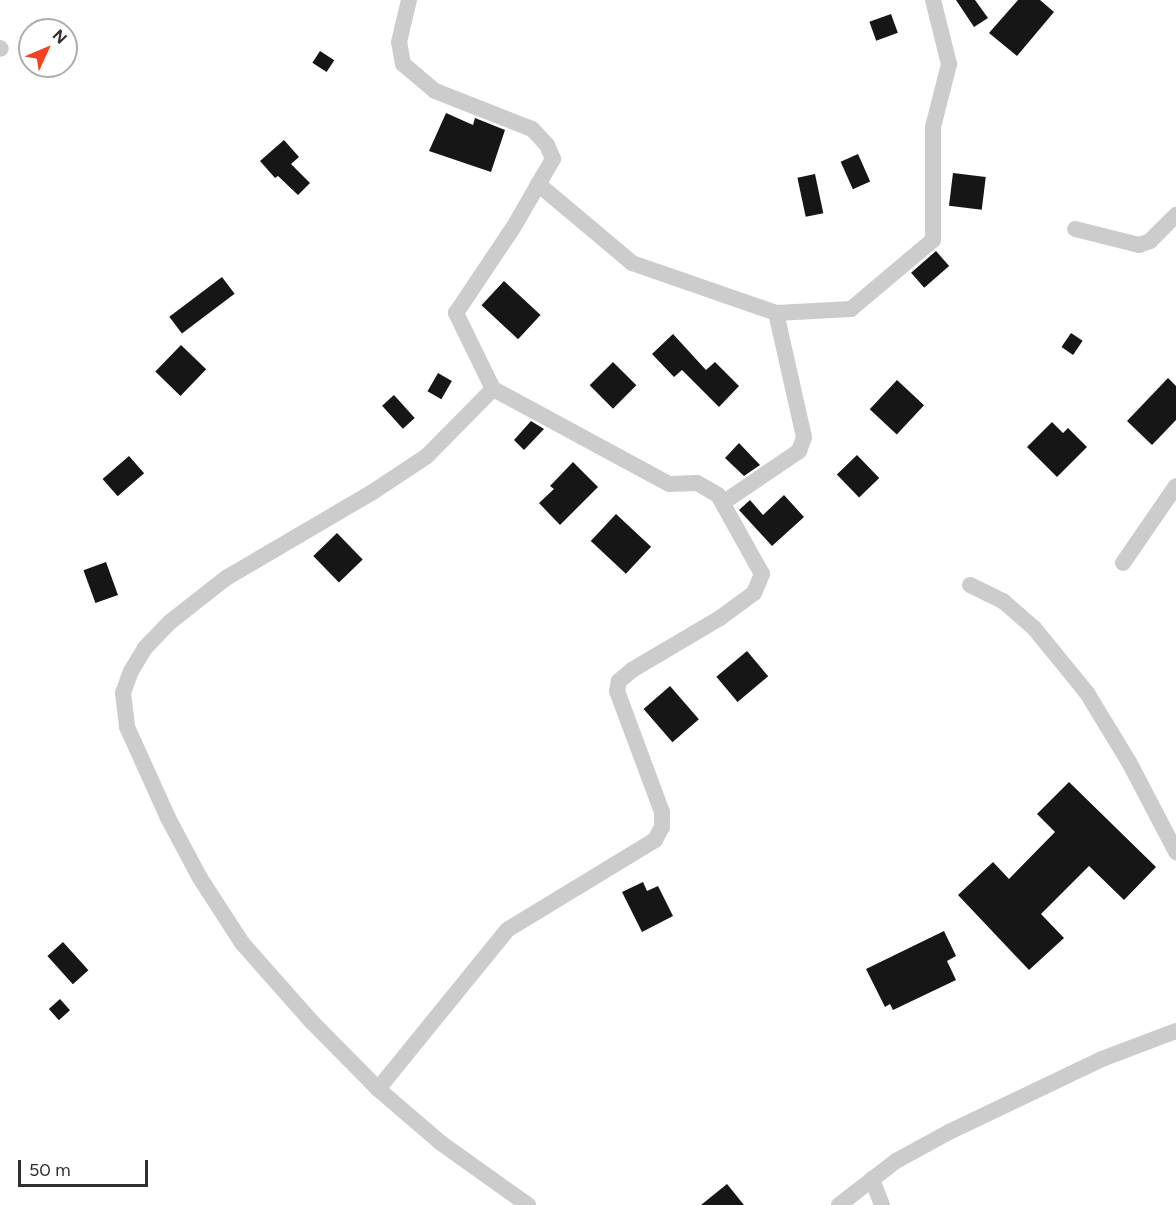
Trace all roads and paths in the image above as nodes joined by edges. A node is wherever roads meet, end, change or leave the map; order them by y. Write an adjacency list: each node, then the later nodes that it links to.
1 (409, 0): 3 (street)
2 (933, 0): 6 (street)
3 (538, 184): 6 (street); 7 (street)
4 (1176, 215): 5 (street)
5 (1075, 229)
6 (776, 313): 9 (street)
7 (493, 389): 9 (street); 14 (street)
8 (1176, 486): 10 (street)
9 (724, 502): 14 (street)
10 (1123, 563)
11 (970, 585): 12 (street)
12 (1176, 852)
13 (1176, 1031): 15 (street)
14 (378, 1089): 16 (street)
15 (872, 1179): 17 (street); 18 (street)
16 (528, 1205)
17 (839, 1205)
18 (882, 1205)

